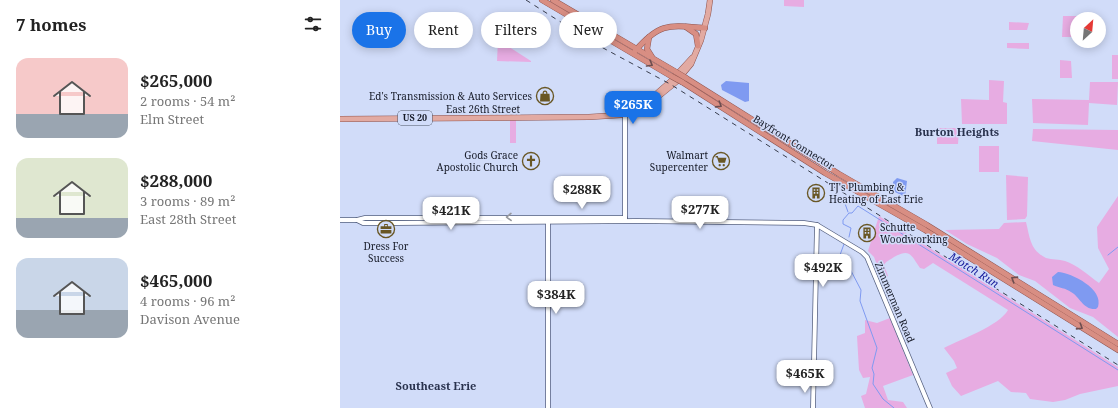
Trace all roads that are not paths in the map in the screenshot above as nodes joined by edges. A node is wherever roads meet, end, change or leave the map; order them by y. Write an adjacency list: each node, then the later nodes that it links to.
1 (542, 0): 8 (highway, Bayfront Connector)
2 (553, 0): 8 (highway, Bayfront Connector)
3 (710, 0): 5 (main road, US 20)
4 (683, 26): 5 (highway); 6 (highway); 7 (highway)
5 (705, 28): 7 (main road, US 20)
6 (649, 36): 8 (highway); 9 (highway)
7 (698, 46): 11 (main road, US 20)
8 (635, 51): 9 (highway, Bayfront Connector); 10 (highway, Bayfront Connector, one-way to 10)
9 (653, 58): 10 (highway, Bayfront Connector)
10 (670, 72): 19 (highway, Bayfront Connector, one-way to 10, bridge); 20 (highway, Bayfront Connector, one-way to 20, bridge)
11 (625, 113): 12 (main road, East 26th Street / US 20); 16 (street)
12 (340, 119)
13 (548, 217): 15 (street, one-way to 15); 16 (street); 17 (street)
14 (340, 220): 15 (street)
15 (357, 220): 17 (street)
16 (625, 220): 17 (street); 18 (street)
17 (548, 223): 21 (street)
18 (817, 225): 22 (street); 23 (street, Zimmerman Road)
19 (1118, 344)
20 (1118, 350)
21 (548, 408)
22 (813, 408)
23 (930, 408)

